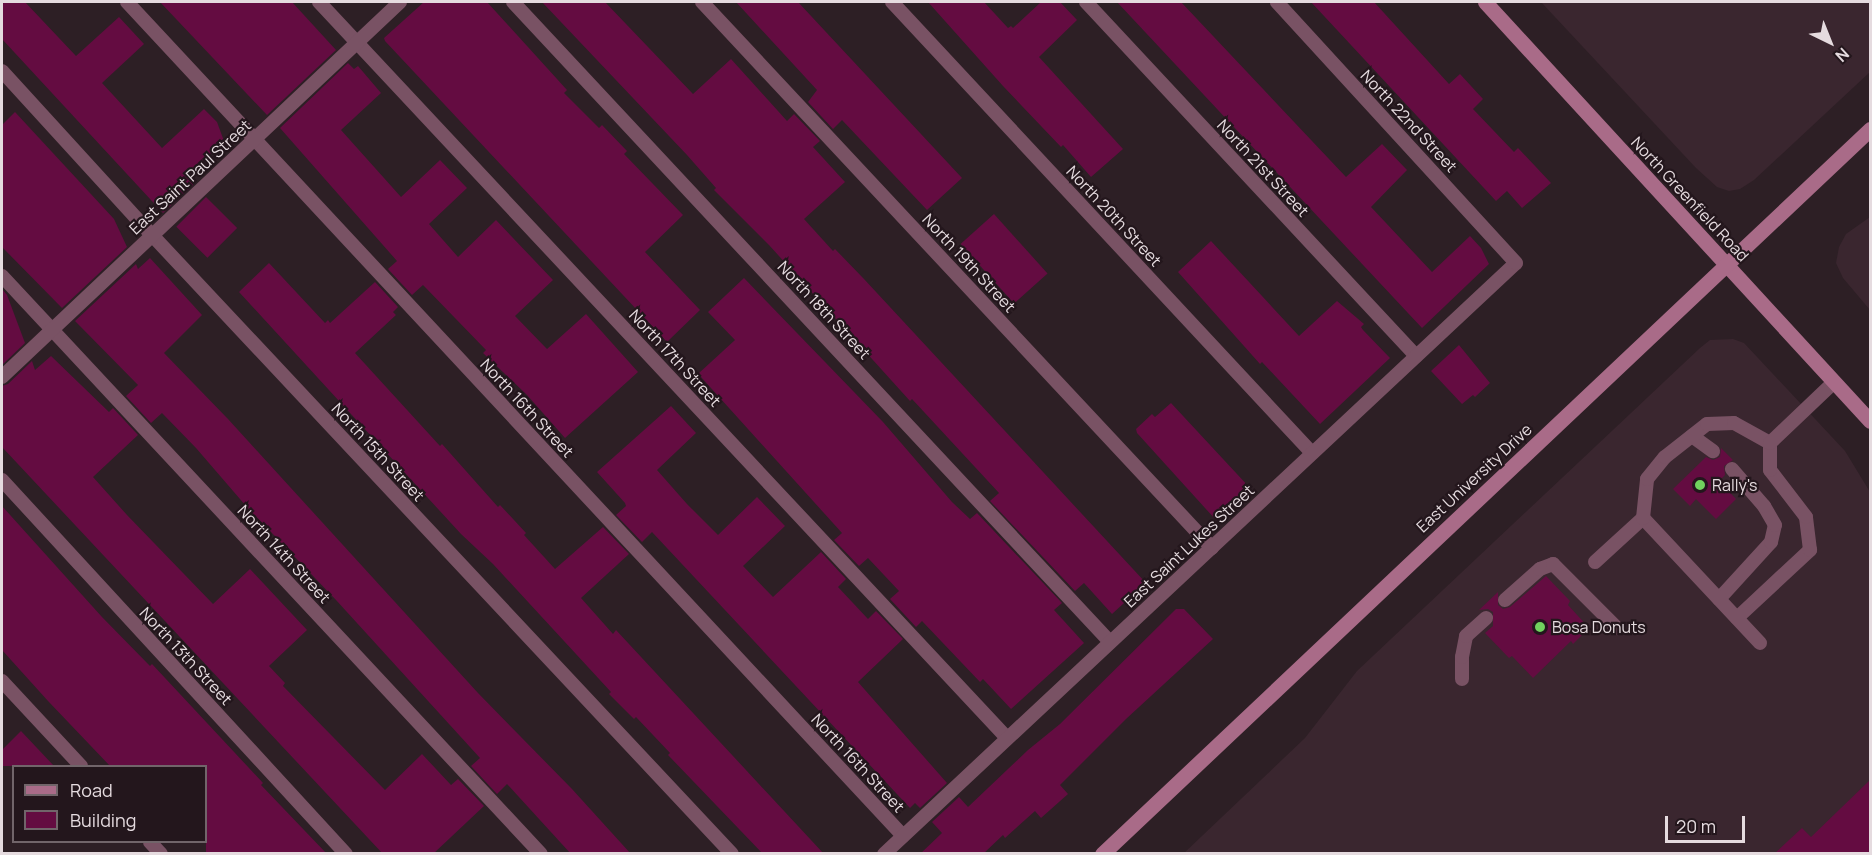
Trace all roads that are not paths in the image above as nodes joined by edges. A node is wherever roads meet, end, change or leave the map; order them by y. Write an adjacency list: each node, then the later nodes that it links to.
1 (127, 2): 13 (lane, North 16th Street)
2 (319, 2): 10 (lane, North 17th Street)
3 (400, 2): 10 (lane, East Saint Paul Street)
4 (513, 2): 37 (lane, North 18th Street)
5 (702, 2): 30 (lane, North 19th Street)
6 (892, 2): 26 (lane, North 20th Street)
7 (1086, 2): 19 (lane, North 21st Street)
8 (1277, 2): 15 (lane, North 22nd Street)
9 (1485, 2): 16 (main road, North Greenfield Road)
10 (357, 42): 13 (lane, East Saint Paul Street); 41 (lane, North 17th Street)
11 (2, 71): 14 (lane, North 15th Street)
12 (1870, 129): 16 (main road, East University Drive)
13 (254, 140): 14 (lane, East Saint Paul Street); 43 (lane, North 16th Street)
14 (152, 235): 18 (lane, East Saint Paul Street); 46 (lane, North 15th Street)
15 (1516, 263): 19 (lane, East Saint Lukes Street)
16 (1726, 265): 21 (main road, North Greenfield Road); 48 (main road, East University Drive)
17 (2, 276): 18 (lane, North 14th Street)
18 (52, 330): 20 (lane, East Saint Paul Street); 45 (lane, North 14th Street)
19 (1416, 356): 26 (lane, East Saint Lukes Street)
20 (2, 377)
21 (1834, 382): 22 (main road, North Greenfield Road); 24 (lane)
22 (1870, 421)
23 (1692, 436): 24 (lane); 25 (lane); 29 (lane)
24 (1770, 443): 35 (lane)
25 (1713, 451)
26 (1312, 453): 30 (lane, East Saint Lukes Street)
27 (1732, 470): 32 (lane)
28 (2, 480): 44 (lane, North 13th Street)
29 (1643, 518): 31 (lane); 32 (lane)
30 (1212, 548): 37 (lane, East Saint Lukes Street)
31 (1594, 562)
32 (1719, 599): 35 (lane)
33 (1505, 600): 36 (lane)
34 (1486, 618): 39 (lane)
35 (1737, 618): 38 (lane)
36 (1617, 628)
37 (1110, 642): 41 (lane, East Saint Lukes Street)
38 (1760, 643)
39 (1462, 679)
40 (2, 681): 42 (lane)
41 (1007, 738): 43 (lane, East Saint Lukes Street)
42 (80, 765)
43 (903, 836): 47 (lane, East Saint Lukes Street)
44 (346, 854)
45 (542, 854)
46 (732, 854)
47 (884, 854)
48 (1102, 854)

